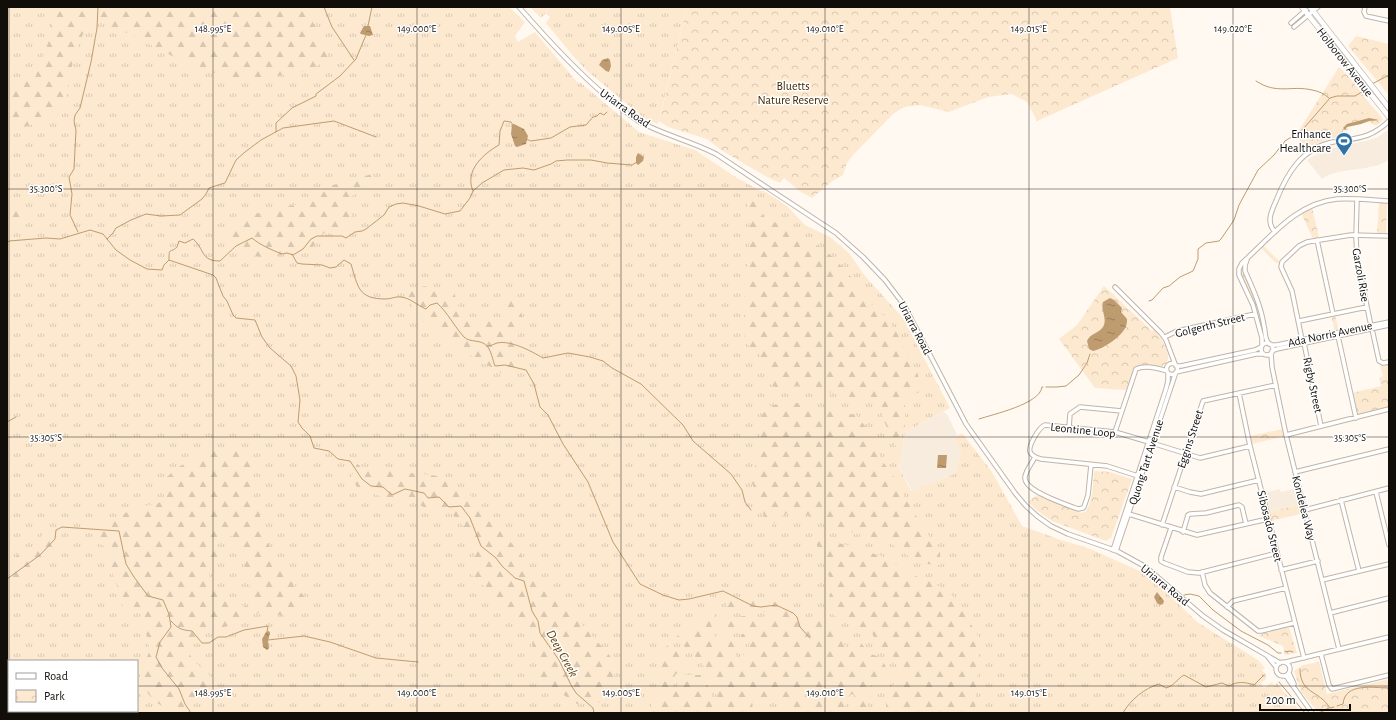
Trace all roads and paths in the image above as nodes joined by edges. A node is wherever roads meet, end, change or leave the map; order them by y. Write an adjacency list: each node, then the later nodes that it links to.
1 (519, 7): 74 (street, Uriarra Road)
2 (1318, 7): 4 (street)
3 (1365, 7): 6 (street)
4 (1311, 8): 5 (street); 9 (main road, Holborow Avenue)
5 (1305, 11): 7 (street); 8 (street); 10 (main road, Holborow Avenue)
6 (1389, 21)
7 (1291, 23)
8 (1294, 26)
9 (1388, 107)
10 (1389, 117)
11 (1389, 121): 14 (street)
12 (1357, 199): 13 (street); 14 (street); 15 (street, Garzoli Rise)
13 (1389, 201)
14 (1275, 232): 18 (street)
15 (1356, 235): 16 (street); 17 (street); 22 (street, Garzoli Rise)
16 (1389, 236)
17 (1317, 240): 24 (street); 25 (street, Rigby Street)
18 (1247, 259): 19 (street); 20 (street)
19 (1245, 271): 20 (street); 32 (street)
20 (1239, 272): 23 (street)
21 (1115, 287): 30 (street)
22 (1367, 307): 24 (street); 28 (street, Garzoli Rise)
23 (1255, 314): 30 (street, Golgerth Street); 33 (street)
24 (1333, 314): 25 (street)
25 (1298, 322): 31 (street, Rigby Street)
26 (1389, 322): 28 (street, Ada Norris Avenue)
27 (1389, 325): 28 (street, Ada Norris Avenue)
28 (1371, 327): 29 (street, Ada Norris Avenue); 37 (street, Garzoli Rise)
29 (1338, 334): 31 (street, Ada Norris Avenue); 48 (street)
30 (1165, 337): 35 (street)
31 (1303, 342): 32 (street, Ada Norris Avenue); 34 (street, Ada Norris Avenue); 49 (street, Rigby Street)
32 (1270, 345): 33 (street); 34 (street)
33 (1262, 347): 36 (street); 39 (street)
34 (1272, 352): 36 (street); 40 (street, Kondelea Way)
35 (1170, 354): 38 (street); 39 (street)
36 (1264, 355): 40 (street, Kondelea Way); 43 (street)
37 (1389, 362)
38 (1168, 365): 39 (street); 41 (street); 42 (street)
39 (1176, 365): 43 (street)
40 (1272, 367): 44 (street, Kondelea Way)
41 (1158, 368): 42 (street); 47 (street)
42 (1168, 372): 43 (street); 53 (street, Quong Tart Avenue)
43 (1176, 372): 53 (street, Quong Tart Avenue)
44 (1276, 385): 45 (street, Eggins Street); 52 (street, Kondelea Way)
45 (1239, 393): 54 (street, Sibosado Street); 56 (street, Eggins Street)
46 (1389, 409): 48 (street)
47 (1122, 411): 50 (street); 51 (street)
48 (1356, 418): 49 (street)
49 (1321, 426): 52 (street)
50 (1069, 428): 51 (street, Leontine Loop); 57 (street, Leontine Loop)
51 (1115, 432): 53 (street, Leontine Loop)
52 (1286, 435): 59 (street, Kondelea Way)
53 (1151, 443): 56 (street, Leontine Loop); 60 (street, Quong Tart Avenue)
54 (1250, 446): 56 (street, Leontine Loop); 61 (street, Sibosado Street)
55 (1389, 448): 59 (street)
56 (1185, 454): 62 (street, Eggins Street)
57 (1035, 457): 58 (street); 58 (street)
58 (1091, 465): 60 (street)
59 (1295, 472): 66 (street, Kondelea Way)
60 (1140, 476): 67 (street, Quong Tart Avenue)
61 (1259, 480): 62 (street); 68 (street, Sibosado Street)
62 (1174, 487): 70 (street, Eggins Street)
63 (1389, 488): 64 (street)
64 (1376, 492): 65 (street); 73 (street)
65 (1341, 500): 66 (street); 80 (street)
66 (1305, 510): 76 (street, Kondelea Way)
67 (1128, 514): 70 (street); 74 (street, Quong Tart Avenue)
68 (1268, 519): 69 (street); 75 (street, Sibosado Street)
69 (1246, 524): 72 (street); 72 (street)
70 (1162, 525): 71 (street)
71 (1171, 528): 72 (street); 79 (street)
72 (1183, 532)
73 (1389, 545)
74 (1115, 550): 89 (street, Uriarra Road)
75 (1277, 553): 78 (street, Sibosado Street); 79 (street)
76 (1318, 561): 78 (street); 81 (street, Kondelea Way)
77 (1389, 564): 80 (street)
78 (1281, 570): 82 (street, Sibosado Street)
79 (1202, 572): 84 (street)
80 (1358, 572): 81 (street)
81 (1322, 580): 85 (street, Kondelea Way)
82 (1286, 588): 84 (street); 86 (street, Sibosado Street)
83 (1389, 598): 85 (street)
84 (1227, 607): 86 (street)
85 (1330, 613): 88 (street, Kondelea Way)
86 (1294, 622): 91 (street, Sibosado Street)
87 (1389, 637): 88 (street)
88 (1339, 649): 90 (street)
89 (1266, 654): 93 (street, Uriarra Road); 94 (street, Uriarra Road)
90 (1321, 654): 91 (street); 97 (street)
91 (1302, 659): 92 (street); 95 (street)
92 (1286, 662): 93 (street); 95 (street)
93 (1280, 663): 94 (street)
94 (1276, 667): 98 (street)
95 (1290, 667): 96 (street)
96 (1289, 673): 98 (street); 99 (street)
97 (1389, 675)
98 (1286, 676): 99 (street)
99 (1295, 687): 100 (street)
100 (1312, 713)

